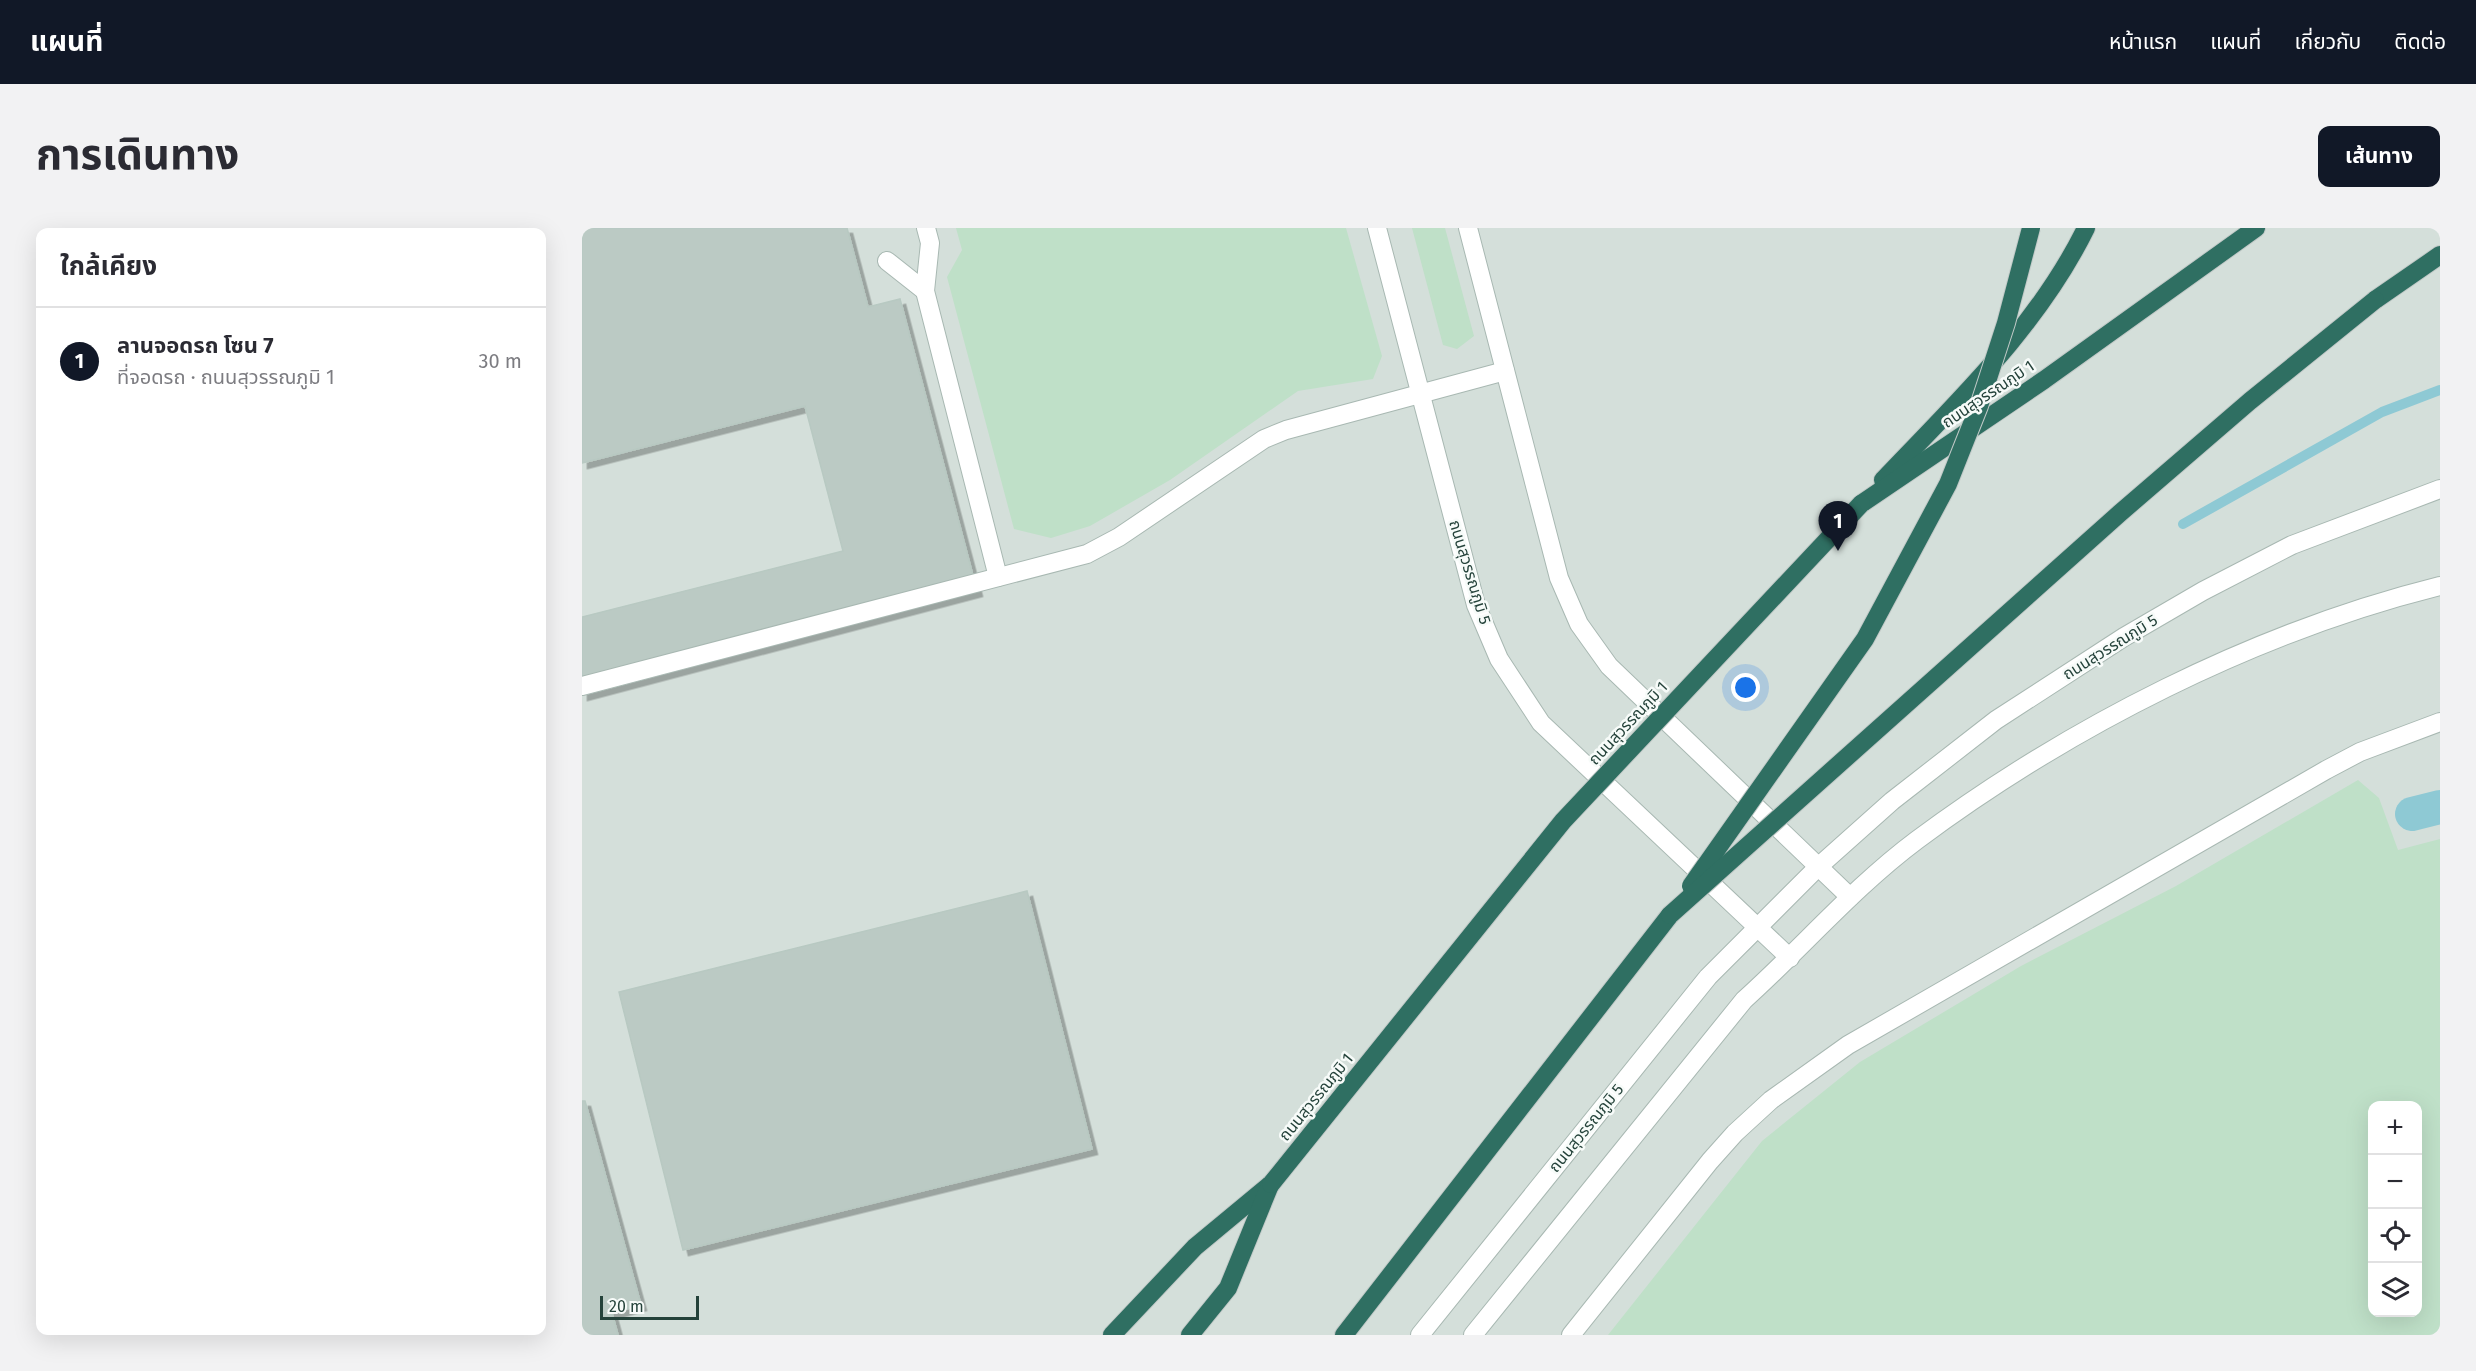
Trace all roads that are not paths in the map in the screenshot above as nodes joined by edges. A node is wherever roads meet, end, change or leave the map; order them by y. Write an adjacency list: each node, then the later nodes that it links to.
1 (926, 228): 9 (street)
2 (1377, 228): 11 (street, ถนนสุวรรณภูมิ 5)
3 (1468, 228): 10 (street)
4 (2031, 228): 20 (highway, bridge)
5 (2086, 228): 13 (highway, bridge)
6 (2256, 228): 13 (highway, ถนนสุวรรณภูมิ 1, bridge)
7 (2440, 255): 20 (highway, bridge)
8 (887, 261): 9 (street)
9 (925, 291): 14 (street)
10 (1505, 370): 11 (street); 18 (street)
11 (1420, 394): 14 (street); 21 (street, ถนนสุวรรณภูมิ 5)
12 (2440, 489): 18 (street, ถนนสุวรรณภูมิ 5)
13 (1861, 504): 23 (highway, ถนนสุวรรณภูมิ 1, bridge)
14 (998, 577): 16 (street)
15 (2440, 586): 19 (street)
16 (582, 686)
17 (2440, 722): 29 (street)
18 (1818, 867): 19 (street); 21 (street, ถนนสุวรรณภูมิ 5)
19 (1850, 897): 22 (street)
20 (1670, 915): 26 (highway)
21 (1758, 926): 22 (street, ถนนสุวรรณภูมิ 5); 27 (street, ถนนสุวรรณภูมิ 5)
22 (1790, 958): 28 (street)
23 (1271, 1184): 24 (highway, ถนนสุวรรณภูมิ 1); 25 (highway)
24 (1112, 1335)
25 (1190, 1335)
26 (1344, 1335)
27 (1420, 1335)
28 (1473, 1335)
29 (1571, 1335)

